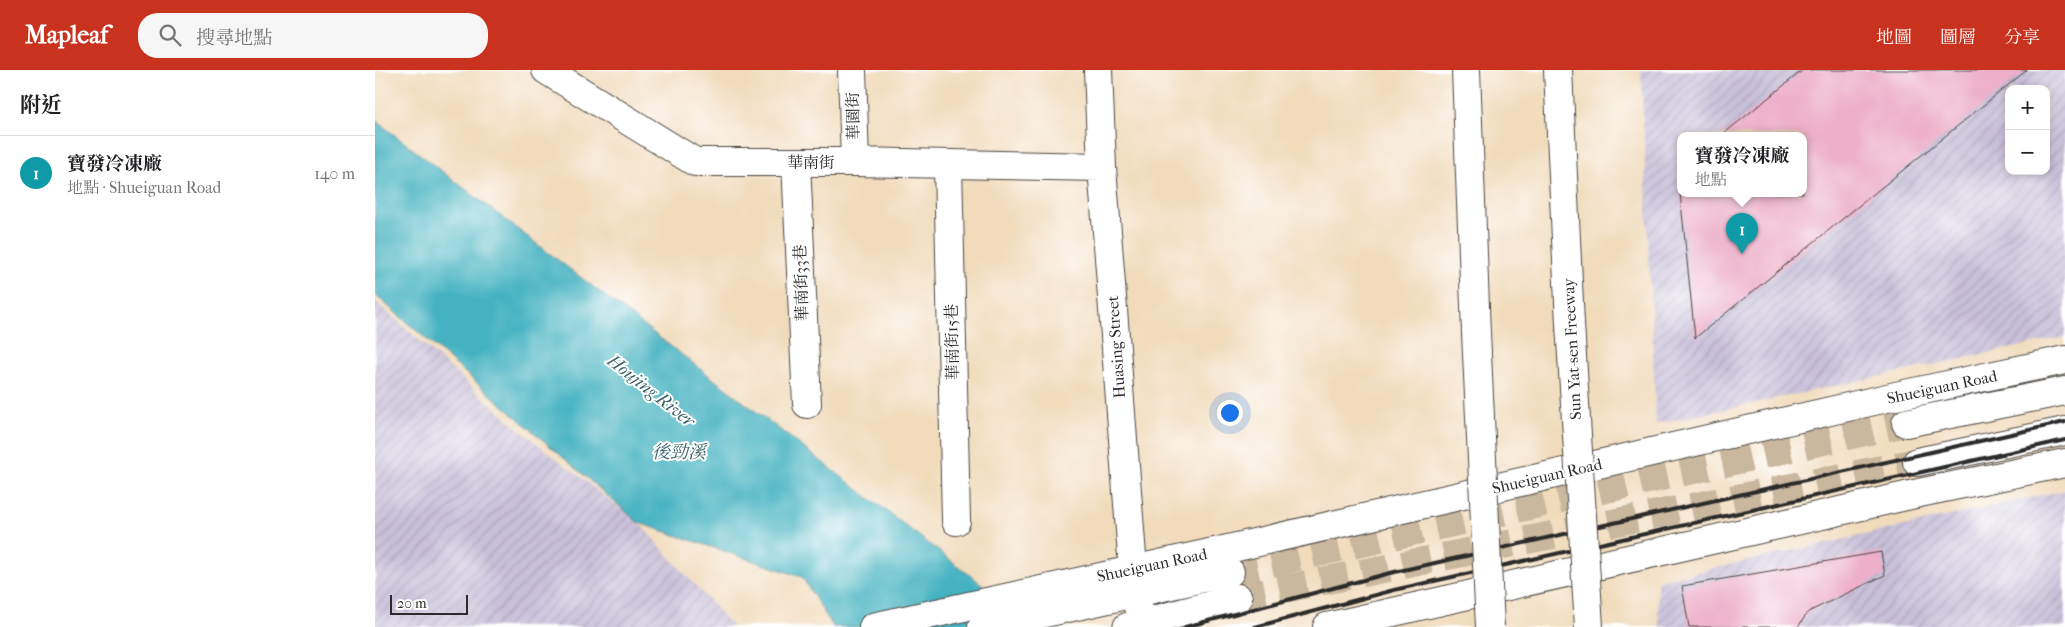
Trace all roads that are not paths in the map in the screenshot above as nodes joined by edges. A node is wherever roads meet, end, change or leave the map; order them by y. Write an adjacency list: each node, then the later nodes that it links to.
1 (547, 70): 6 (main road, 華南街)
2 (852, 70): 7 (main road, 華園街)
3 (1098, 70): 9 (main road, Huasing Street)
4 (1466, 70): 24 (main road, bridge)
5 (1558, 70): 25 (main road, Sun Yat-sen Freeway, bridge)
6 (796, 162): 7 (main road, 華南街); 12 (main road, 華南街33巷)
7 (855, 162): 8 (main road, 華南街)
8 (948, 164): 9 (main road, 華南街); 17 (main road, 華南街15巷)
9 (1102, 167): 18 (main road, Huasing Street)
10 (2065, 360): 18 (main road, Shueiguan Road)
11 (2065, 391): 13 (main road, Shueiguan Road)
12 (807, 404)
13 (1906, 423)
14 (2065, 431): 15 (main road)
15 (1917, 462)
16 (2065, 463): 23 (main road)
17 (956, 521)
18 (1134, 582): 19 (main road, Shueiguan Road); 20 (main road, Huasing Street); 20 (main road, Shueiguan Road)
19 (1031, 603): 21 (main road); 22 (main road)
20 (1135, 625)
21 (873, 627)
22 (982, 627)
23 (1327, 627)
24 (1490, 627)
25 (1589, 627)

